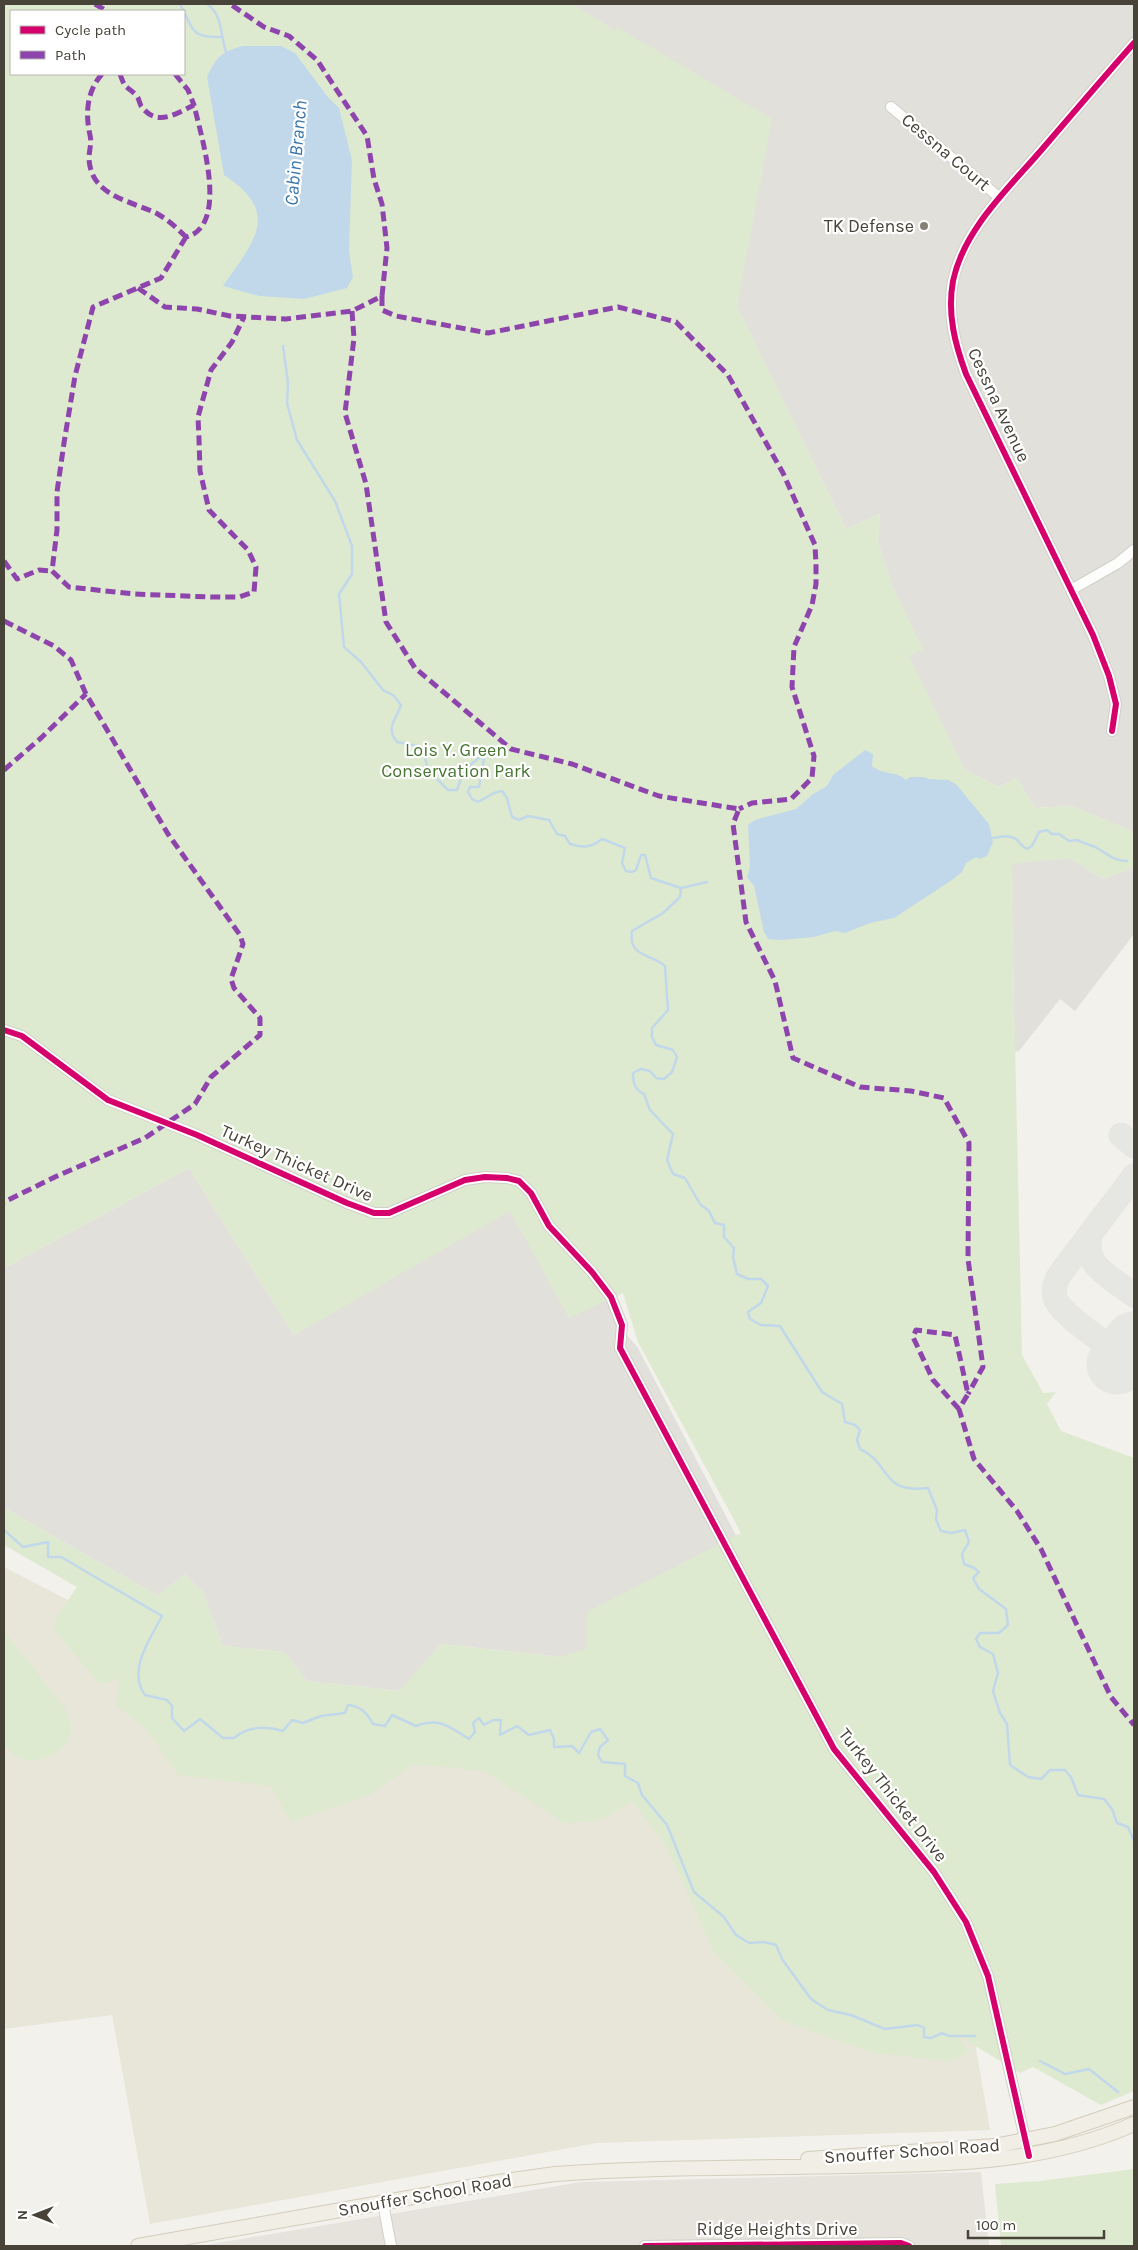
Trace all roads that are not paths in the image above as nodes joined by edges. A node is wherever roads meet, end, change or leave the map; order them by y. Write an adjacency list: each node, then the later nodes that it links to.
1 (1134, 43): 3 (street, Cessna Avenue)
2 (892, 107): 3 (street, Cessna Court)
3 (1000, 198): 5 (street, Cessna Avenue)
4 (1134, 550): 5 (street)
5 (1071, 590): 6 (street, Cessna Avenue)
6 (1112, 731)
7 (4, 1030): 10 (street, Turkey Thicket Drive)
8 (1134, 2107): 10 (main road, Snouffer School Road)
9 (1134, 2124): 11 (main road, Snouffer School Road)
10 (1026, 2141): 11 (street, Turkey Thicket Drive); 12 (main road, Snouffer School Road)
11 (1029, 2156): 12 (main road, Snouffer School Road)
12 (715, 2169): 13 (main road, Snouffer School Road)
13 (383, 2203): 15 (main road, Snouffer School Road); 16 (street)
14 (765, 2245): 17 (street, Ridge Heights Drive); 18 (street, Ridge Heights Drive)
15 (138, 2246)
16 (391, 2246)
17 (645, 2246)
18 (909, 2246)

